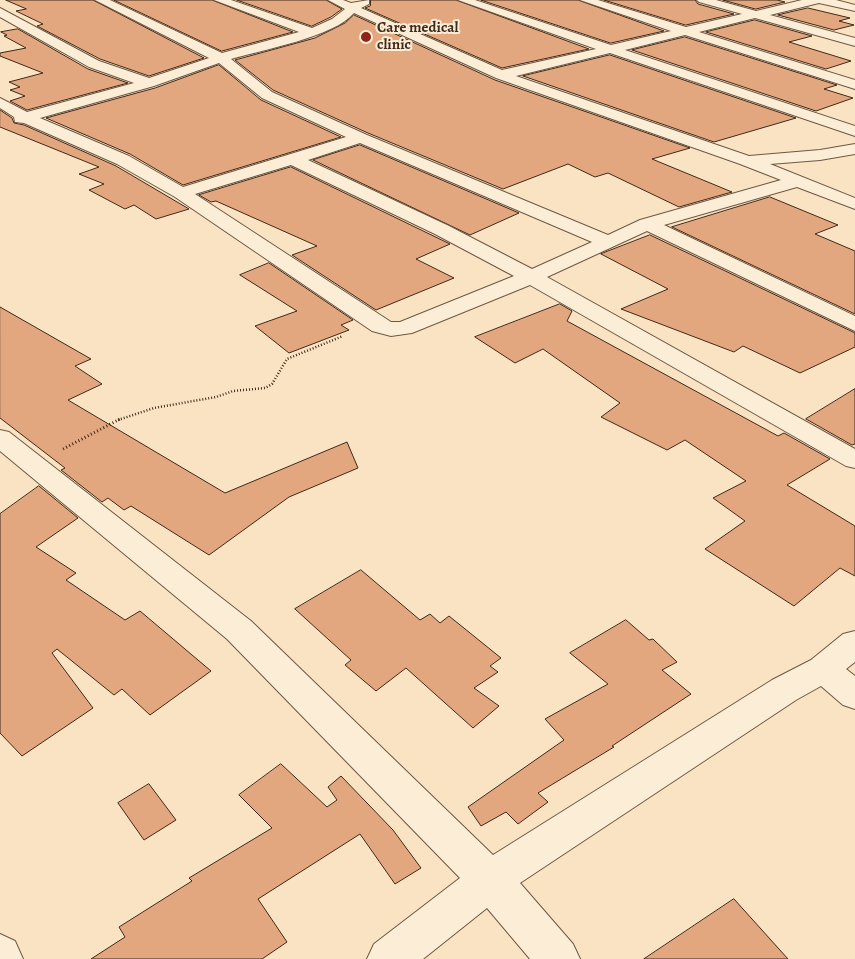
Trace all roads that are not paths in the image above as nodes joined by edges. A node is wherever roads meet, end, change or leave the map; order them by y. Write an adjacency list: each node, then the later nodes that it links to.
1 (101, 0): 18 (street)
2 (220, 0): 15 (street)
3 (334, 0): 10 (street)
4 (368, 0): 10 (street)
5 (464, 0): 17 (street)
6 (586, 0): 14 (street)
7 (702, 0): 13 (street)
8 (817, 0): 13 (street)
9 (821, 0): 11 (street)
10 (352, 7): 15 (street); 19 (street)
11 (855, 8)
12 (0, 12): 20 (street)
13 (757, 15): 14 (street); 16 (street)
14 (685, 31): 17 (street); 21 (street)
15 (312, 32): 18 (street)
16 (855, 42)
17 (608, 48): 19 (street); 24 (street)
18 (221, 58): 20 (street); 25 (street)
19 (501, 75): 28 (street)
20 (149, 83): 23 (street)
21 (855, 85)
22 (0, 102): 23 (street)
23 (17, 120): 30 (street)
24 (855, 131)
25 (361, 138): 27 (street); 33 (street)
26 (855, 149): 28 (street)
27 (291, 158): 30 (street); 34 (street)
28 (746, 160): 29 (street)
29 (797, 181): 31 (street); 32 (street)
30 (181, 192): 34 (street)
31 (855, 204)
32 (647, 224): 33 (street); 35 (street)
33 (606, 241): 34 (street)
34 (531, 277): 37 (street)
35 (855, 324)
36 (2, 442): 41 (street)
37 (855, 460)
38 (855, 643): 39 (street)
39 (823, 669): 40 (street); 41 (street)
40 (855, 695)
41 (490, 880): 42 (street); 43 (street)
42 (389, 959)
43 (558, 959)

